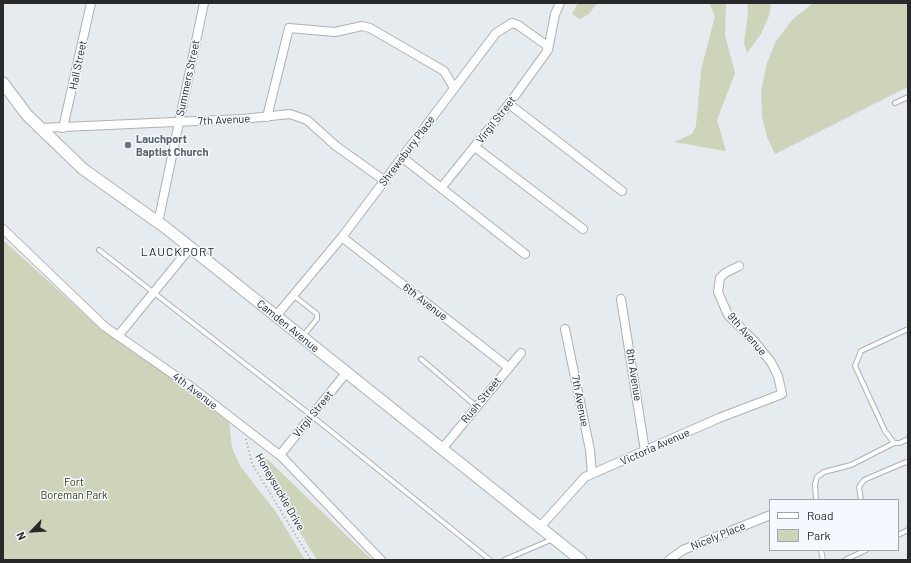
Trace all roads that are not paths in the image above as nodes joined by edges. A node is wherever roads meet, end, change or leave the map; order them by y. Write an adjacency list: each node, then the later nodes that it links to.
1 (91, 3): 13 (street, Hall Street)
2 (204, 3): 11 (street, Summers Street)
3 (560, 3): 4 (street)
4 (548, 50): 5 (street, Shrewsbury Place); 9 (street, Virgil Street)
5 (454, 88): 10 (street); 15 (street, Shrewsbury Place)
6 (5, 90): 12 (street, Camden Avenue)
7 (908, 97): 8 (lane)
8 (895, 103)
9 (509, 104): 14 (street, Virgil Street); 18 (street)
10 (267, 116): 11 (street, 7th Avenue); 16 (street, 7th Avenue)
11 (179, 122): 13 (street, 7th Avenue); 19 (street, Summers Street)
12 (41, 128): 13 (street, 7th Avenue); 19 (street, Camden Avenue)
13 (63, 128)
14 (475, 147): 17 (street, Virgil Street); 21 (street)
15 (403, 158): 16 (street, Shrewsbury Place); 17 (street)
16 (385, 181): 22 (street, Shrewsbury Place)
17 (441, 188): 25 (street)
18 (622, 191)
19 (158, 223): 23 (street, Camden Avenue)
20 (3, 229): 33 (street, 4th Avenue)
21 (583, 229)
22 (342, 237): 28 (street, Shrewsbury Place); 37 (street, 6th Avenue)
23 (190, 248): 27 (street); 30 (street, Camden Avenue)
24 (99, 250): 27 (lane)
25 (524, 254)
26 (739, 266): 39 (street, 9th Avenue)
27 (154, 292): 33 (street); 41 (lane)
28 (293, 295): 30 (street, Shrewsbury Place); 34 (lane)
29 (621, 299): 45 (street, 8th Avenue)
30 (276, 316): 34 (street, Camden Avenue)
31 (565, 329): 48 (street, 7th Avenue)
32 (908, 329): 43 (lane)
33 (118, 336): 46 (street, 4th Avenue)
34 (302, 337): 38 (street, Camden Avenue)
35 (521, 353): 37 (street, Rush Street)
36 (421, 360): 40 (lane)
37 (508, 367): 40 (street, Rush Street)
38 (346, 373): 41 (street, Virgil Street); 44 (street, Camden Avenue)
39 (782, 388): 45 (street, Victoria Avenue)
40 (476, 406): 44 (street, Rush Street)
41 (312, 416): 46 (street, Virgil Street); 58 (lane)
42 (908, 439): 43 (lane)
43 (894, 443): 49 (lane)
44 (442, 449): 52 (street, Camden Avenue)
45 (645, 451): 48 (street, Victoria Avenue)
46 (280, 455): 57 (street, 4th Avenue)
47 (908, 463): 50 (lane)
48 (592, 474): 52 (street, Victoria Avenue)
49 (816, 499)
50 (861, 499)
51 (768, 516): 61 (street, Nicely Place)
52 (540, 527): 55 (street, Camden Avenue)
53 (908, 530): 54 (lane)
54 (899, 534)
55 (554, 538): 59 (lane); 60 (street, Camden Avenue)
56 (864, 551): 62 (lane)
57 (381, 560)
58 (490, 560)
59 (504, 560)
60 (581, 560)
61 (669, 560)
62 (845, 560)

